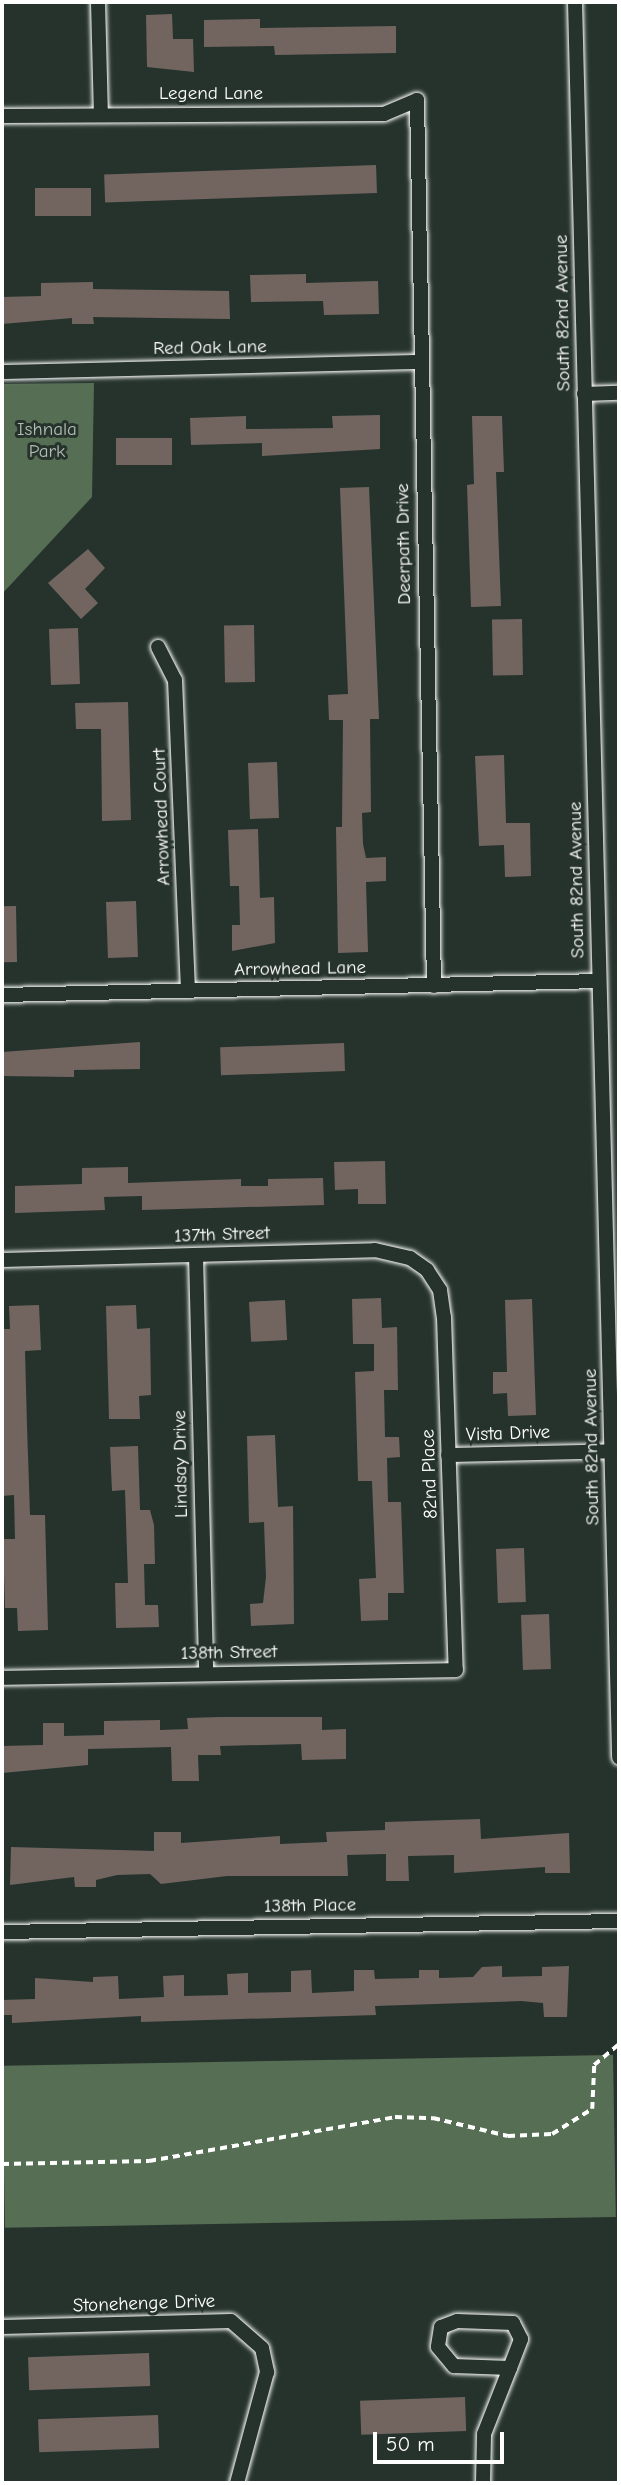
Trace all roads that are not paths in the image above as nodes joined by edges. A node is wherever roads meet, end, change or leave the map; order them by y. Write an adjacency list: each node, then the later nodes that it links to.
1 (98, 2): 4 (street)
2 (575, 2): 9 (street, South 82nd Avenue)
3 (416, 100): 4 (street, Legend Lane); 6 (street, Deerpath Drive)
4 (101, 113): 5 (street, Legend Lane)
5 (2, 116)
6 (418, 362): 7 (street, Red Oak Lane); 12 (street, Deerpath Drive)
7 (2, 372)
8 (619, 393): 9 (street)
9 (584, 394): 11 (street, South 82nd Avenue)
10 (159, 647): 13 (street, Arrowhead Court)
11 (599, 981): 12 (street, Arrowhead Lane); 18 (street, South 82nd Avenue)
12 (434, 986): 13 (street, Arrowhead Lane)
13 (188, 990): 14 (street, Arrowhead Lane)
14 (2, 996)
15 (196, 1255): 16 (street, 137th Street); 17 (street, 137th Street); 21 (street, Lindsay Drive)
16 (2, 1260)
17 (434, 1278): 19 (street, 82nd Place)
18 (615, 1451): 19 (street, Vista Drive); 23 (street, South 82nd Avenue)
19 (448, 1455): 20 (street, 82nd Place)
20 (456, 1670): 21 (street, 138th Street)
21 (206, 1672): 22 (street, 138th Street)
22 (2, 1678)
23 (619, 1757)
24 (619, 1922): 25 (street, 138th Place)
25 (2, 1932)
26 (2, 2327): 28 (street, Stonehenge Drive)
27 (510, 2368): 27 (street); 29 (street)
28 (237, 2483)
29 (483, 2483)

